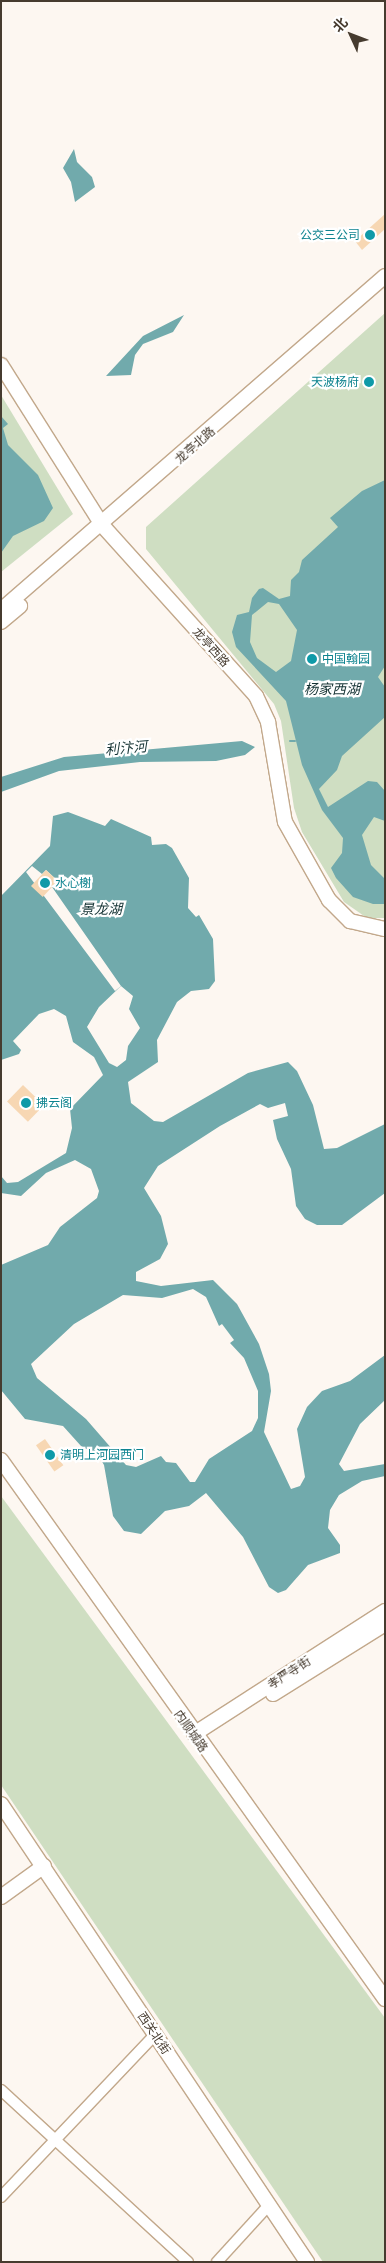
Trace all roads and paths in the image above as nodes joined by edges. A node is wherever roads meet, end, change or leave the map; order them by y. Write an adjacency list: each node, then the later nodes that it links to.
1 (385, 276): 4 (street, 龙亭北路)
2 (385, 289): 4 (street, 龙亭北路)
3 (1, 365): 4 (street, 龙亭西路)
4 (105, 528): 5 (street, 龙亭北路); 6 (street, 龙亭北路); 7 (street, 龙亭西路)
5 (1, 610)
6 (1, 622)
7 (385, 929)
8 (1, 1460): 11 (street, 内顺城路)
9 (385, 1611): 11 (street, 孝严寺街)
10 (385, 1624): 11 (street, 孝严寺街)
11 (196, 1738): 15 (street, 内顺城路)
12 (1, 1804): 13 (street, 西关北街)
13 (44, 1866): 14 (street); 16 (street, 西关北街)
14 (1, 1897)
15 (385, 1999)
16 (155, 2035): 18 (street); 20 (street, 西关北街)
17 (1, 2090): 18 (street)
18 (55, 2140): 19 (street); 21 (street)
19 (1, 2197)
20 (269, 2205): 22 (street); 23 (street, 西关北街)
21 (188, 2262)
22 (217, 2262)
23 (307, 2262)

